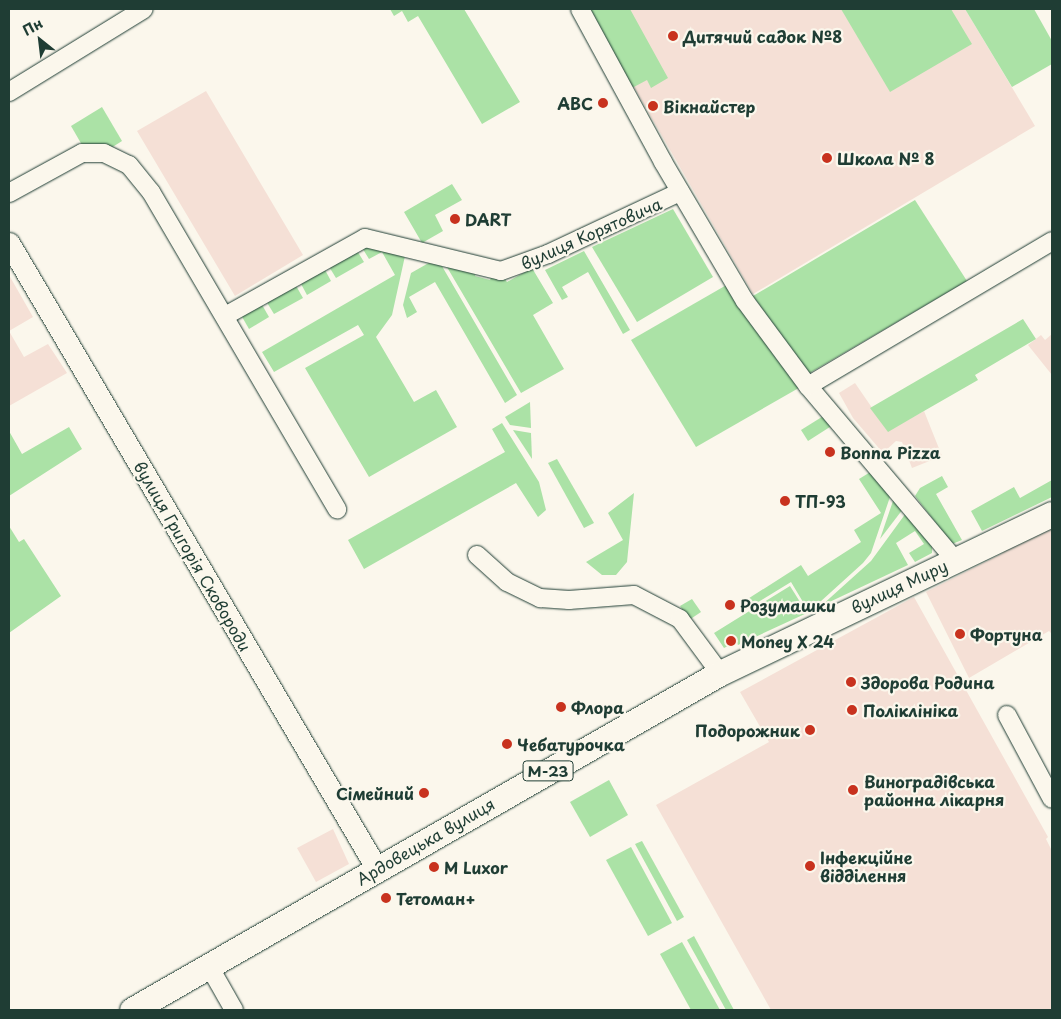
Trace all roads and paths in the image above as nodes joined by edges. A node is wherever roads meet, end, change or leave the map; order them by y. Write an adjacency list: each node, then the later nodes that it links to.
1 (144, 9): 3 (street)
2 (580, 9): 4 (street, вулиця Корятовича)
3 (9, 92)
4 (680, 192): 8 (street, вулиця Корятовича); 9 (street, вулиця Корятовича)
5 (9, 193): 8 (street)
6 (1052, 241): 9 (street)
7 (9, 243): 17 (main road, вулиця Григорія Сковороди)
8 (225, 316): 10 (street)
9 (808, 386): 13 (street, вулиця Корятовича)
10 (337, 509)
11 (1052, 514): 13 (highway, вулиця Миру / М-23)
12 (477, 555): 14 (street)
13 (955, 560): 14 (highway, вулиця Миру / М-23)
14 (720, 673): 17 (highway, Ардовецька вулиця / М-23)
15 (1007, 715): 16 (street)
16 (1052, 799)
17 (377, 869): 18 (highway, Ардовецька вулиця / М-23)
18 (209, 966): 19 (highway, Ардовецька вулиця / М-23); 20 (street)
19 (132, 1010)
20 (234, 1010)

